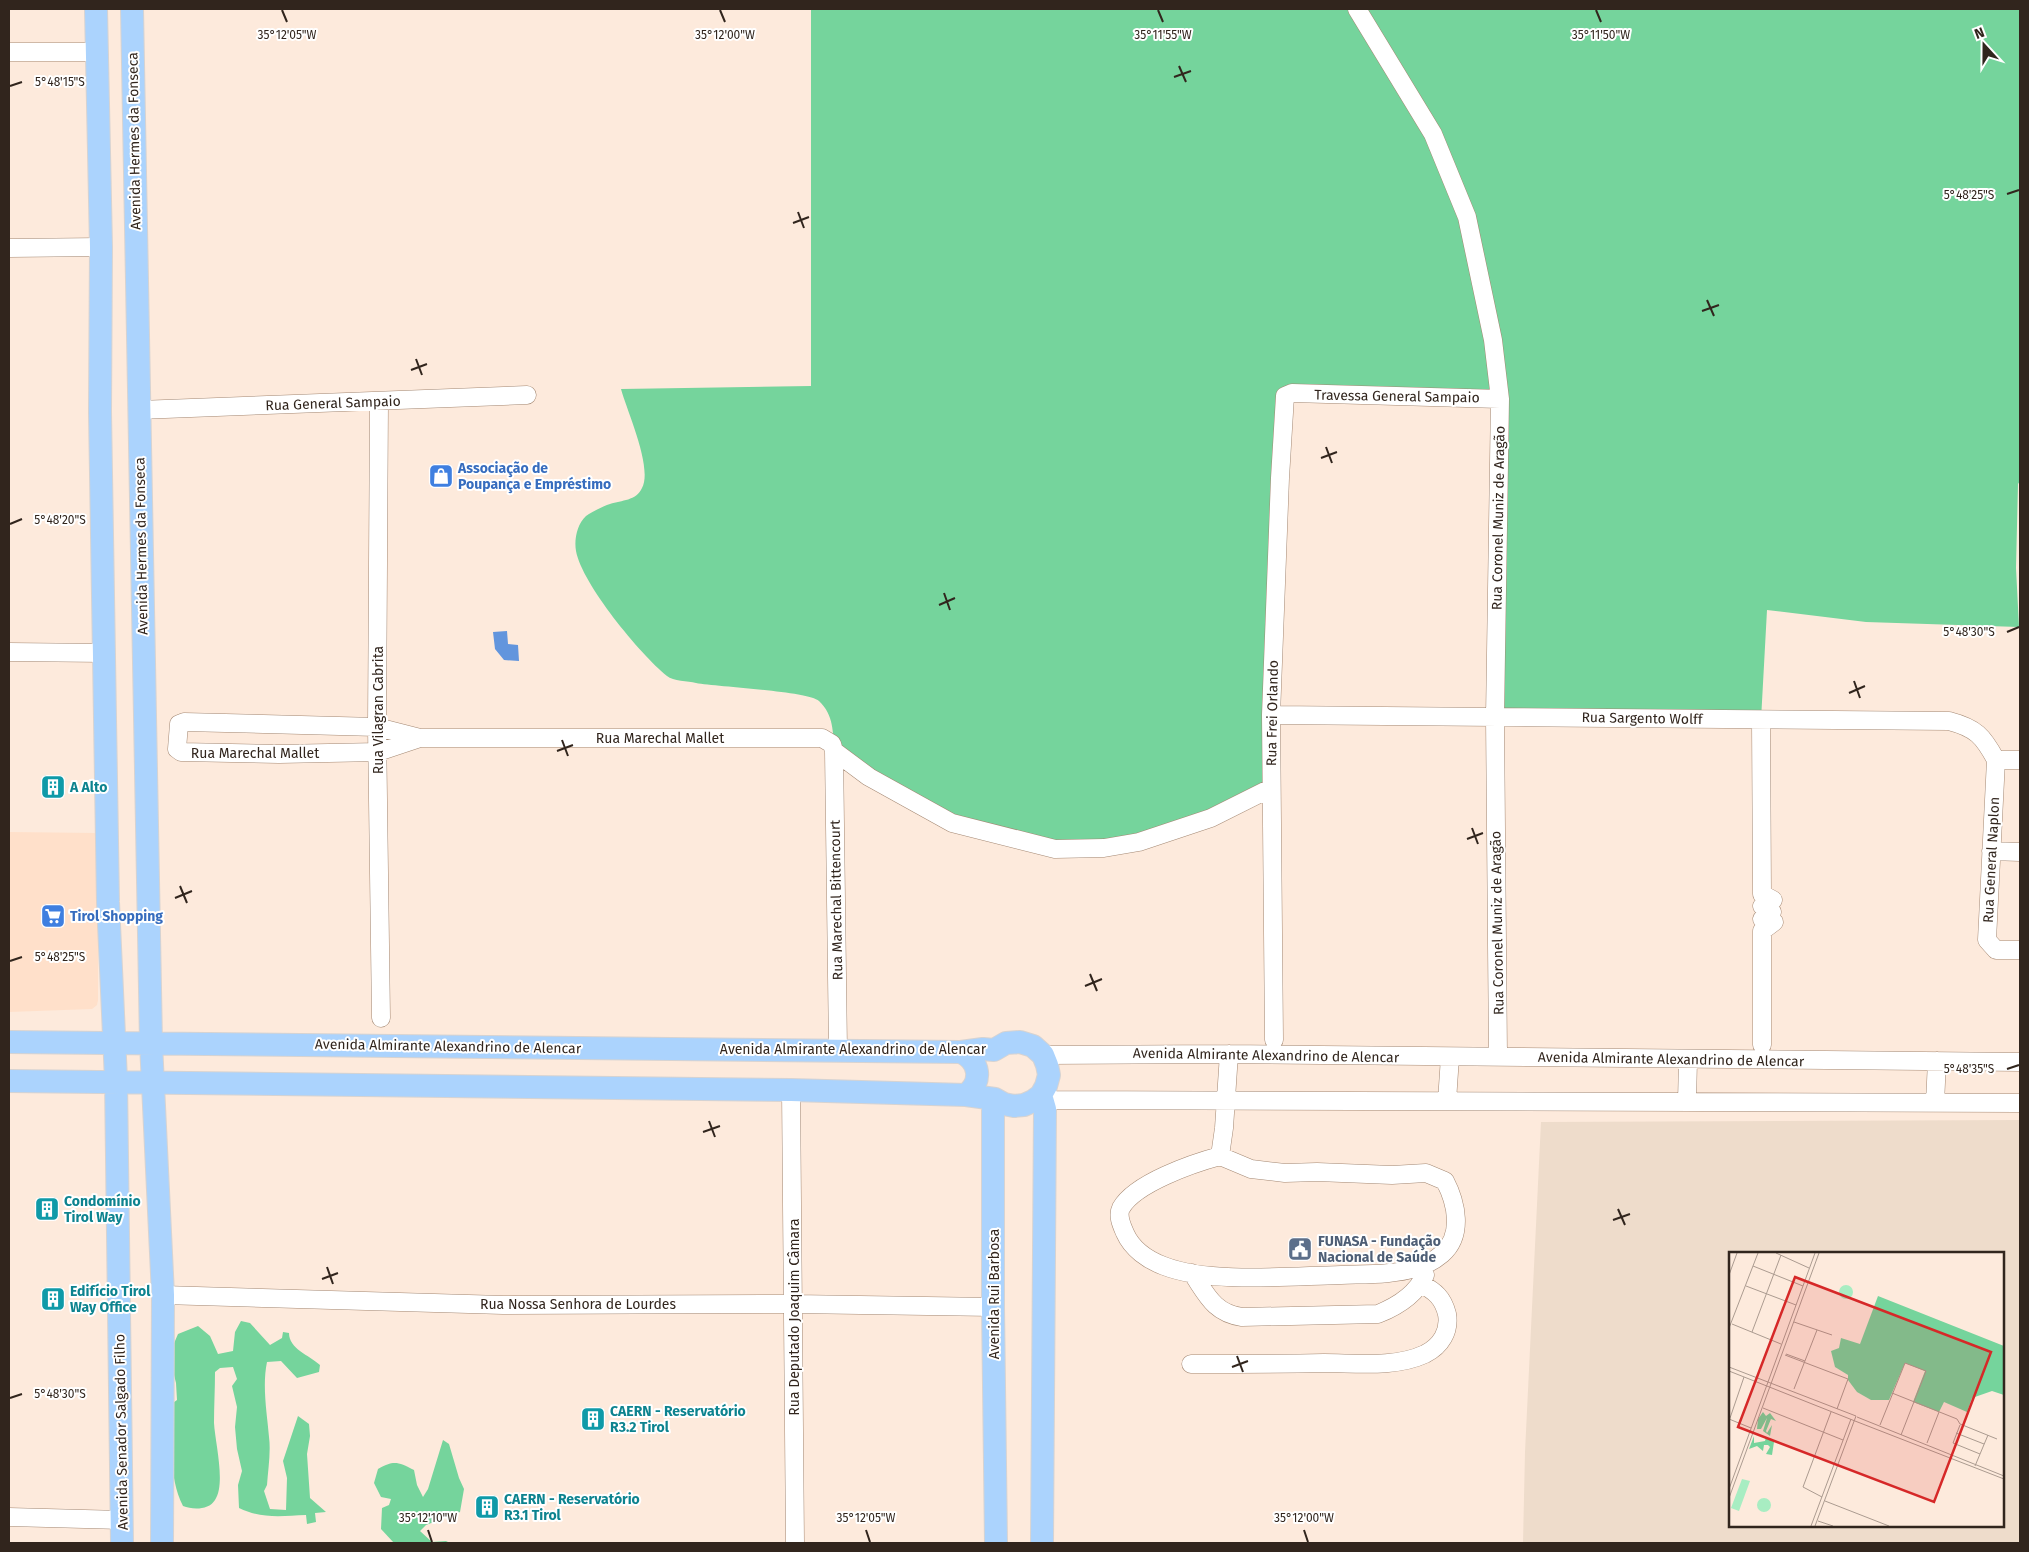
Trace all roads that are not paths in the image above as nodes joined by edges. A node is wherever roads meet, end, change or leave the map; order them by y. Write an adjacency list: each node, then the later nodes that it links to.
1 (96, 9): 5 (main road)
2 (132, 9): 12 (main road, Avenida Hermes da Fonseca)
3 (1357, 9): 10 (street, Rua Coronel Muniz de Aragão)
4 (9, 52): 5 (street)
5 (96, 52): 6 (main road)
6 (102, 247): 7 (street); 14 (main road)
7 (9, 248)
8 (1295, 394): 10 (street, Travessa General Sampaio); 15 (street, Rua Frei Orlando)
9 (528, 396): 11 (street, Rua General Sampaio)
10 (1500, 399): 16 (street, Rua Coronel Muniz de Aragão)
11 (378, 401): 12 (street, Rua General Sampaio); 18 (street, Rua Vilagran Cabrita)
12 (139, 410): 32 (main road, Avenida Hermes da Fonseca)
13 (9, 652): 14 (street)
14 (105, 653): 31 (main road)
15 (1271, 715): 16 (street, Rua Sargento Wolff); 24 (street, Rua Frei Orlando)
16 (1495, 717): 17 (street, Rua Sargento Wolff); 40 (street, Rua Coronel Muniz de Aragão)
17 (1761, 720): 22 (street, Rua Sargento Wolff); 33 (street)
18 (377, 727): 19 (street, Rua Marechal Mallet); 21 (street, Rua Vilagran Cabrita); 21 (street, Rua Marechal Mallet)
19 (420, 738): 20 (street, Rua Marechal Mallet); 21 (street, Rua Marechal Mallet)
20 (834, 751): 24 (street, Rua Marechal Mallet); 34 (street, Rua Marechal Bittencourt)
21 (378, 752): 28 (street, Rua Vilagran Cabrita)
22 (1996, 760): 23 (street); 25 (street, Rua General Naplon)
23 (2020, 760)
24 (1271, 788): 29 (street, Rua Frei Orlando)
25 (1991, 851): 26 (street); 27 (street, Rua General Naplon)
26 (2020, 852)
27 (2020, 950)
28 (380, 1018)
29 (1274, 1040)
30 (9, 1042): 31 (main road, Avenida Almirante Alexandrino de Alencar)
31 (115, 1042): 32 (main road, Avenida Almirante Alexandrino de Alencar); 44 (main road)
32 (150, 1043): 34 (main road, Avenida Almirante Alexandrino de Alencar); 46 (main road, Avenida Hermes da Fonseca)
33 (1762, 1045)
34 (838, 1050): 36 (main road, Avenida Almirante Alexandrino de Alencar)
35 (994, 1050): 36 (main road, Avenida Almirante Alexandrino de Alencar); 38 (main road, Avenida Almirante Alexandrino de Alencar); 50 (main road, Avenida Rui Barbosa)
36 (961, 1052): 48 (main road)
37 (1229, 1054): 38 (street, Avenida Almirante Alexandrino de Alencar); 39 (street, Avenida Almirante Alexandrino de Alencar); 51 (street)
38 (1043, 1055): 49 (main road)
39 (1450, 1057): 40 (street, Avenida Almirante Alexandrino de Alencar); 52 (street)
40 (1498, 1057): 41 (street, Avenida Almirante Alexandrino de Alencar)
41 (1688, 1060): 42 (street, Avenida Almirante Alexandrino de Alencar); 53 (street)
42 (1937, 1061): 43 (street, Avenida Almirante Alexandrino de Alencar); 54 (street)
43 (2020, 1062)
44 (116, 1080): 45 (main road); 46 (main road); 66 (main road, Avenida Senador Salgado Filho)
45 (9, 1081)
46 (152, 1082): 47 (main road); 61 (main road)
47 (791, 1090): 48 (main road); 62 (street, Rua Deputado Joaquim Câmara)
48 (957, 1094): 50 (main road); 56 (main road)
49 (1041, 1095): 50 (main road); 51 (street); 71 (main road)
50 (995, 1098): 56 (main road, Avenida Rui Barbosa)
51 (1225, 1100): 52 (street); 57 (street)
52 (1446, 1101): 53 (street)
53 (1687, 1102): 54 (street)
54 (1935, 1103): 55 (street)
55 (2020, 1103)
56 (994, 1133): 63 (main road, Avenida Rui Barbosa)
57 (1220, 1156): 58 (street); 59 (street)
58 (1431, 1262): 59 (street); 60 (street)
59 (1192, 1273): 60 (street)
60 (1421, 1284): 64 (street)
61 (163, 1295): 62 (street, Rua Nossa Senhora de Lourdes); 68 (main road)
62 (794, 1304): 63 (street, Rua Nossa Senhora de Lourdes); 69 (street, Rua Deputado Joaquim Câmara)
63 (993, 1306): 70 (main road, Avenida Rui Barbosa)
64 (1191, 1364)
65 (9, 1517): 66 (street)
66 (122, 1520): 67 (main road, Avenida Senador Salgado Filho)
67 (122, 1543)
68 (162, 1543)
69 (795, 1543)
70 (996, 1543)
71 (1042, 1543)

